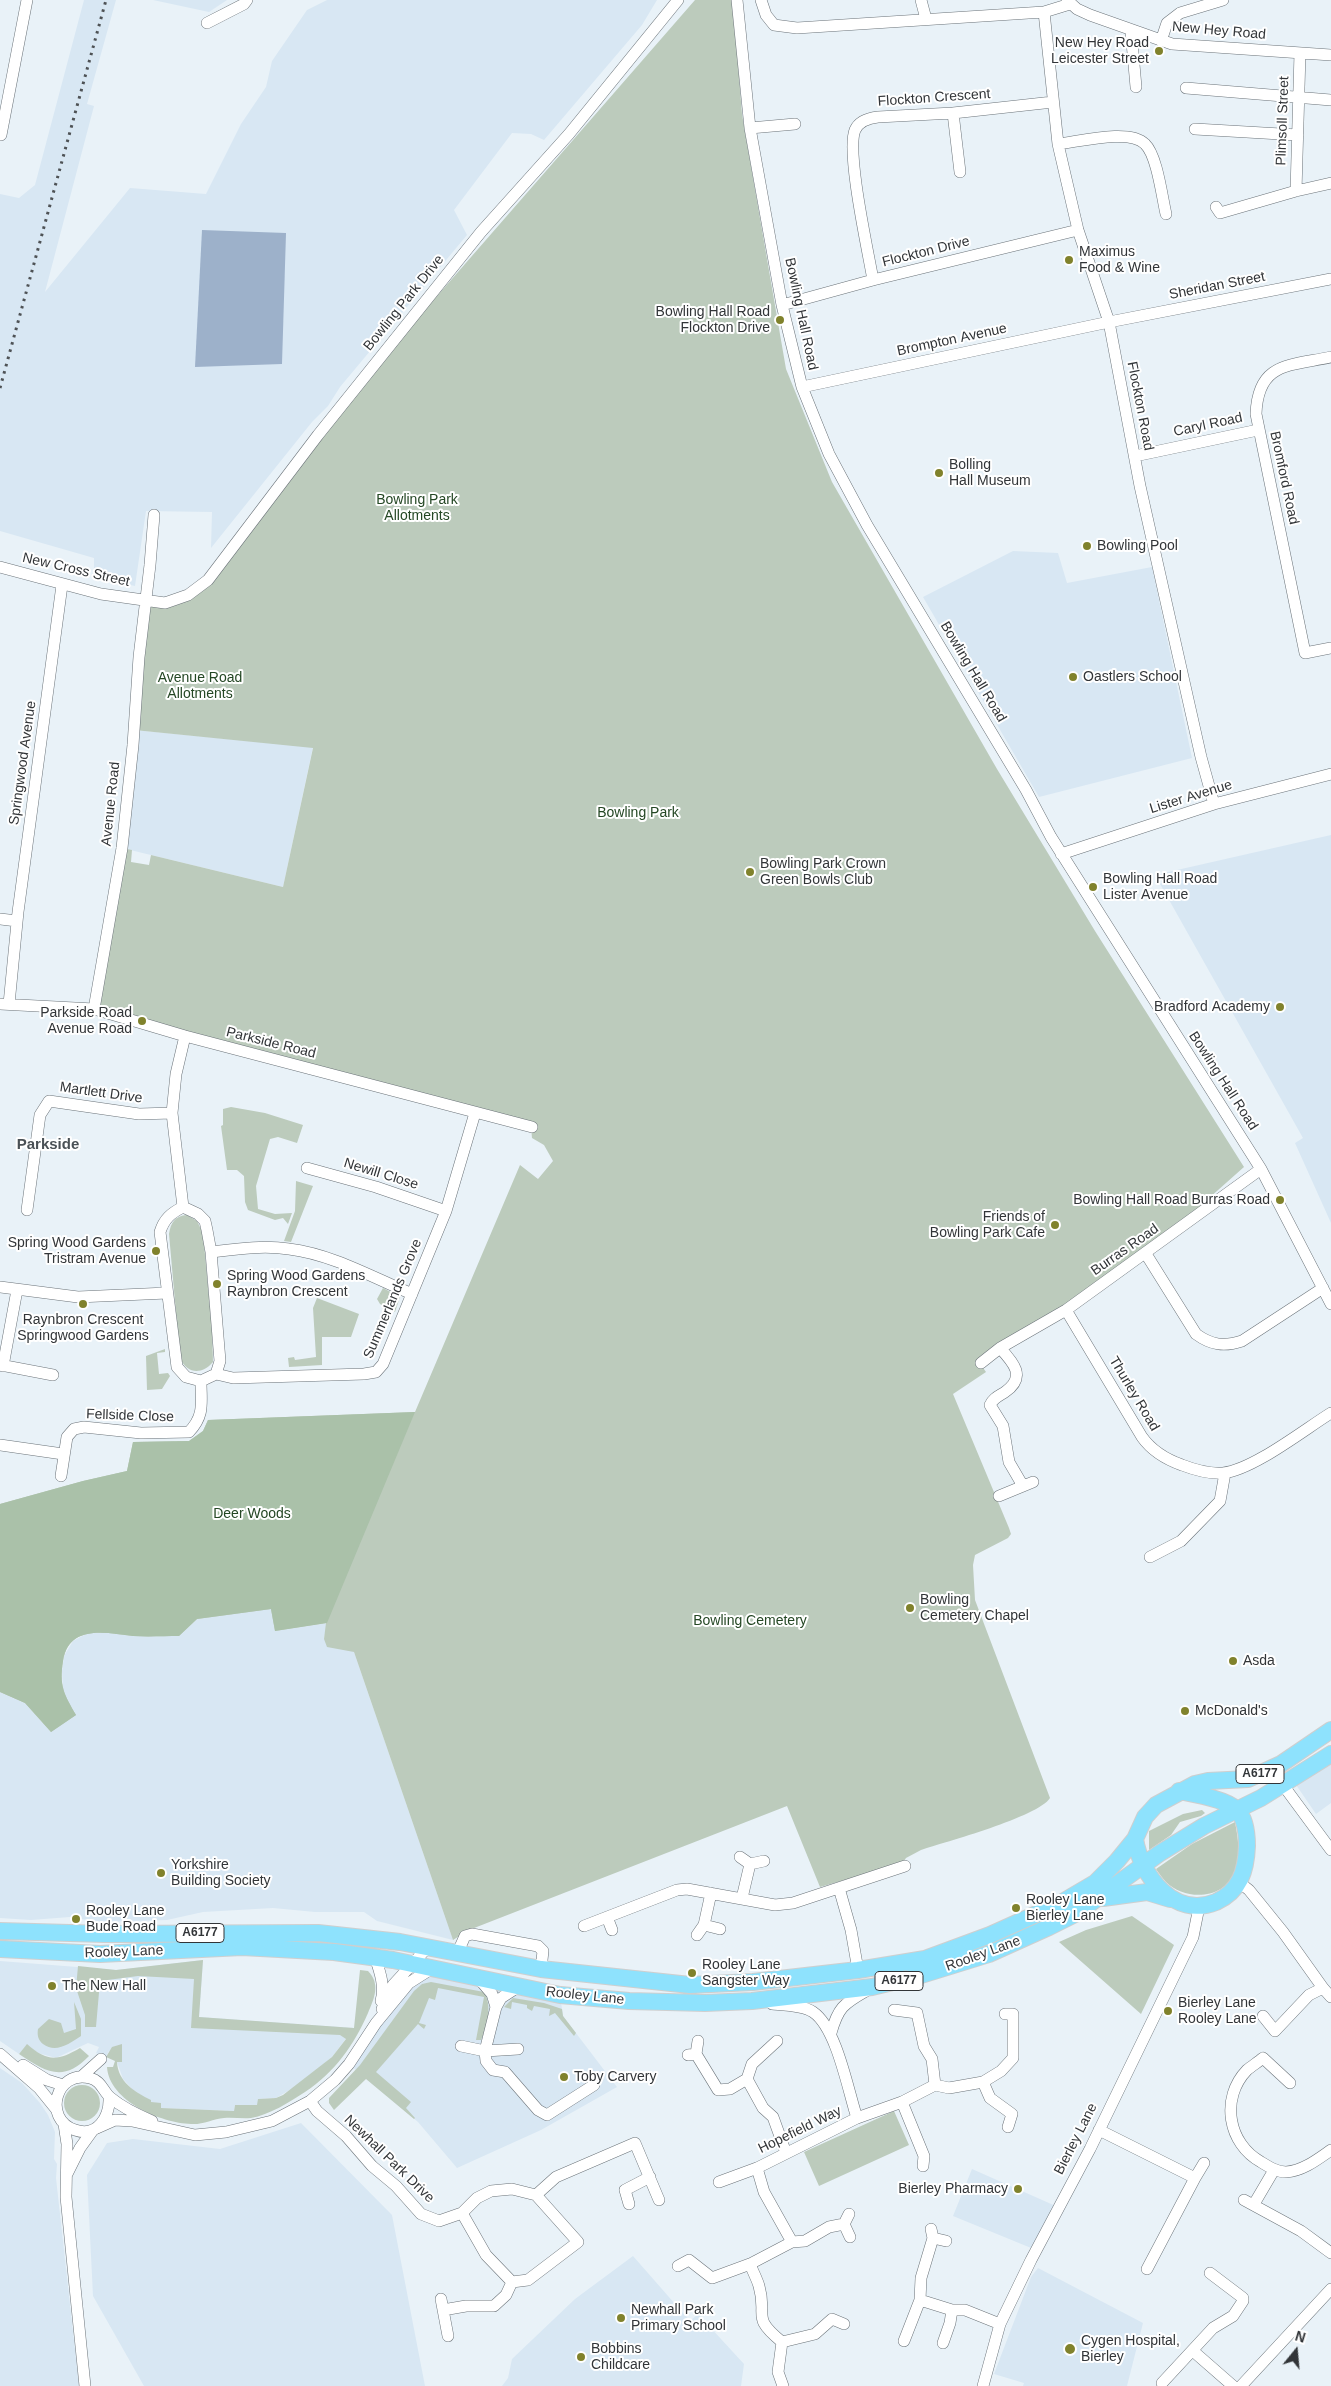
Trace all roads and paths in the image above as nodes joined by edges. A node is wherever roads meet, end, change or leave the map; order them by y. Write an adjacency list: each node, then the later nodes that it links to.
1 (26, 0): 25 (street)
2 (247, 0): 11 (street)
3 (678, 0): 45 (street, Bowling Park Drive)
4 (736, 0): 23 (street, Bowling Hall Road)
5 (761, 0): 10 (street, New Hey Road)
6 (921, 0): 10 (street)
7 (1223, 0): 13 (street)
8 (1069, 2): 9 (street, New Hey Road); 12 (street, New Hey Road)
9 (1044, 12): 10 (street, New Hey Road); 20 (street, Flockton Road)
10 (926, 18)
11 (207, 22)
12 (1132, 31): 13 (street, New Hey Road); 16 (street)
13 (1161, 40): 14 (street, New Hey Road)
14 (1300, 53): 15 (street, New Hey Road); 18 (street, Plimsoll Street)
15 (1331, 55)
16 (1136, 87)
17 (1186, 88): 18 (street)
18 (1300, 98): 19 (street); 26 (street, Plimsoll Street)
19 (1331, 100)
20 (1053, 102): 21 (street, Flockton Crescent); 27 (street, Flockton Road)
21 (953, 113): 28 (street); 35 (street, Flockton Crescent)
22 (795, 124): 23 (street)
23 (750, 128): 36 (street, Bowling Hall Road)
24 (1195, 130): 26 (street)
25 (1, 135)
26 (1298, 135): 30 (street, Plimsoll Street)
27 (1058, 144): 32 (street); 33 (street, Flockton Road)
28 (960, 172)
29 (1331, 183): 30 (street)
30 (1296, 190): 31 (street)
31 (1216, 207)
32 (1167, 214)
33 (1078, 230): 35 (street, Flockton Drive); 37 (street, Flockton Road)
34 (1331, 279): 37 (street, Sheridan Street)
35 (873, 280): 36 (street, Flockton Drive)
36 (782, 305): 39 (street, Bowling Hall Road)
37 (1109, 322): 39 (street, Brompton Avenue); 41 (street, Flockton Road)
38 (1331, 358): 40 (street, Bromford Road)
39 (802, 387): 49 (street, Bowling Hall Road)
40 (1258, 430): 41 (street, Caryl Road); 46 (street, Bromford Road)
41 (1135, 456): 48 (street, Flockton Road)
42 (154, 515): 45 (street, Avenue Road)
43 (0, 567): 44 (street, New Cross Street)
44 (62, 585): 45 (street, New Cross Street); 51 (street, Springwood Avenue)
45 (145, 601): 53 (street, Avenue Road)
46 (1331, 648)
47 (1331, 774): 48 (street, Lister Avenue)
48 (1214, 804): 49 (street, Lister Avenue)
49 (1061, 854): 59 (street, Bowling Hall Road)
50 (0, 919): 51 (street)
51 (17, 921): 52 (street, Springwood Avenue)
52 (5, 1004): 53 (street, Parkside Road)
53 (94, 1009): 54 (street, Parkside Road)
54 (185, 1036): 55 (street); 56 (street, Parkside Road)
55 (172, 1113): 60 (street); 61 (street, Martlett Drive)
56 (475, 1113): 57 (street, Parkside Road); 62 (street, Summerlands Grove)
57 (532, 1127)
58 (307, 1168): 62 (street, Newill Close)
59 (1261, 1168): 64 (street, Burras Road); 66 (street, Bowling Hall Road)
60 (183, 1207): 63 (street); 68 (street)
61 (27, 1210)
62 (446, 1211): 69 (street, Summerlands Grove)
63 (211, 1252): 69 (street); 75 (street)
64 (1146, 1254): 66 (street); 71 (street, Burras Road)
65 (0, 1287): 67 (street)
66 (1322, 1288): 70 (street, Bowling Hall Road)
67 (17, 1290): 68 (street); 74 (street)
68 (167, 1293): 77 (street)
69 (412, 1294): 75 (street, Summerlands Grove)
70 (1331, 1304)
71 (1066, 1310): 72 (street, Burras Road); 81 (street, Thurley Road)
72 (1000, 1348): 73 (street, Burras Road); 83 (street)
73 (981, 1363)
74 (2, 1365): 76 (street)
75 (216, 1374): 77 (street)
76 (53, 1375)
77 (200, 1381): 80 (street, Fellside Close)
78 (1331, 1413): 81 (street, Thurley Road)
79 (0, 1445): 80 (street)
80 (63, 1454): 82 (street, Fellside Close)
81 (1225, 1473): 84 (street)
82 (64, 1474)
83 (999, 1496)
84 (1146, 1558)
85 (1331, 1730): 88 (highway, Rooley Lane / A6177)
86 (1331, 1754): 87 (highway, Rooley Lane / A6177)
87 (1283, 1785): 90 (highway, Rooley Lane / A6177); 93 (street)
88 (1179, 1791): 89 (highway); 92 (highway, Rooley Lane / A6177)
89 (1214, 1799): 90 (highway); 91 (highway)
90 (1237, 1810): 91 (highway, Rooley Lane / A6177); 97 (highway)
91 (1204, 1826): 95 (highway, Rooley Lane / A6177)
92 (1135, 1838): 95 (highway); 116 (highway, Rooley Lane / A6177)
93 (1331, 1850)
94 (764, 1861): 100 (street)
95 (1143, 1865): 101 (highway, Rooley Lane / A6177); 102 (highway)
96 (904, 1866): 98 (street)
97 (1240, 1883): 103 (highway); 120 (street)
98 (839, 1888): 100 (street); 116 (street)
99 (711, 1893): 100 (street); 104 (street); 105 (street)
100 (742, 1898)
101 (1097, 1899): 102 (highway); 119 (highway, Rooley Lane / A6177)
102 (1172, 1899): 103 (highway)
103 (1199, 1907): 150 (street, Bierley Lane)
104 (607, 1917): 106 (street); 108 (street)
105 (704, 1925): 107 (street); 110 (street)
106 (584, 1926)
107 (720, 1929)
108 (612, 1930)
109 (0, 1931): 111 (highway, Rooley Lane / A6177)
110 (697, 1935)
111 (427, 1948): 114 (street); 116 (highway, Rooley Lane / A6177)
112 (0, 1949): 113 (highway, Rooley Lane / A6177)
113 (375, 1957): 114 (highway, Rooley Lane / A6177); 126 (street)
114 (411, 1964): 115 (highway, Rooley Lane / A6177); 126 (street)
115 (431, 1969): 117 (highway, Rooley Lane / A6177); 126 (street)
116 (858, 1970)
117 (480, 1980): 118 (highway, Rooley Lane / A6177); 122 (street)
118 (518, 1987): 121 (highway, Rooley Lane / A6177); 122 (street)
119 (872, 1987): 121 (highway, Rooley Lane / A6177); 127 (street)
120 (1327, 1993): 125 (street)
121 (752, 2001): 127 (street, Hopefield Way)
122 (496, 2007): 132 (street)
123 (894, 2010): 140 (street)
124 (1014, 2014): 137 (street)
125 (1263, 2016)
126 (376, 2022): 143 (street)
127 (831, 2033): 146 (street, Hopefield Way)
128 (698, 2041): 135 (street)
129 (777, 2041): 135 (street)
130 (461, 2046): 132 (street)
131 (518, 2049): 132 (street)
132 (485, 2051): 141 (street)
133 (0, 2052): 139 (street); 145 (street)
134 (81, 2077): 136 (street); 136 (street); 139 (street)
135 (747, 2079): 153 (street)
136 (99, 2082): 142 (street)
137 (982, 2082): 140 (street); 148 (street)
138 (1290, 2082): 157 (street)
139 (63, 2085): 145 (street)
140 (935, 2085): 144 (street)
141 (594, 2086)
142 (109, 2097): 149 (street); 151 (street)
143 (310, 2100): 151 (street); 165 (street, Newhall Park Drive)
144 (902, 2102): 146 (street); 154 (street)
145 (56, 2109): 147 (street)
146 (857, 2118): 153 (street, Hopefield Way)
147 (64, 2124): 149 (street); 159 (street)
148 (1008, 2127)
149 (95, 2129): 151 (street); 159 (street)
150 (1099, 2130): 160 (street); 179 (street, Bierley Lane)
151 (182, 2133)
152 (1331, 2150): 157 (street)
153 (786, 2152): 156 (street, Hopefield Way)
154 (928, 2159)
155 (1204, 2163): 160 (street)
156 (757, 2168): 161 (street, Hopefield Way); 167 (street, Hopefield Way)
157 (1274, 2170): 169 (street)
158 (650, 2176): 162 (street); 163 (street); 164 (street)
159 (65, 2178): 186 (street)
160 (1195, 2178): 172 (street)
161 (719, 2182)
162 (536, 2195): 165 (street, Newhall Park Drive); 174 (street)
163 (659, 2200)
164 (629, 2204)
165 (462, 2213): 174 (street)
166 (850, 2237): 167 (street)
167 (792, 2242): 170 (street)
168 (946, 2242): 176 (street)
169 (1331, 2253)
170 (750, 2264): 171 (street); 182 (street)
171 (678, 2266)
172 (1147, 2269)
173 (1210, 2273): 184 (street)
174 (512, 2282): 180 (street)
175 (1331, 2289): 190 (street)
176 (920, 2300): 177 (street); 181 (street)
177 (952, 2310): 179 (street); 183 (street)
178 (844, 2324): 182 (street)
179 (1000, 2324): 188 (street, Bierley Lane)
180 (448, 2336)
181 (904, 2341)
182 (782, 2342): 187 (street)
183 (943, 2343)
184 (1193, 2351): 185 (street); 189 (street)
185 (1162, 2383)
186 (85, 2386)
187 (784, 2386)
188 (984, 2386)
189 (1233, 2386)
190 (1242, 2386)

